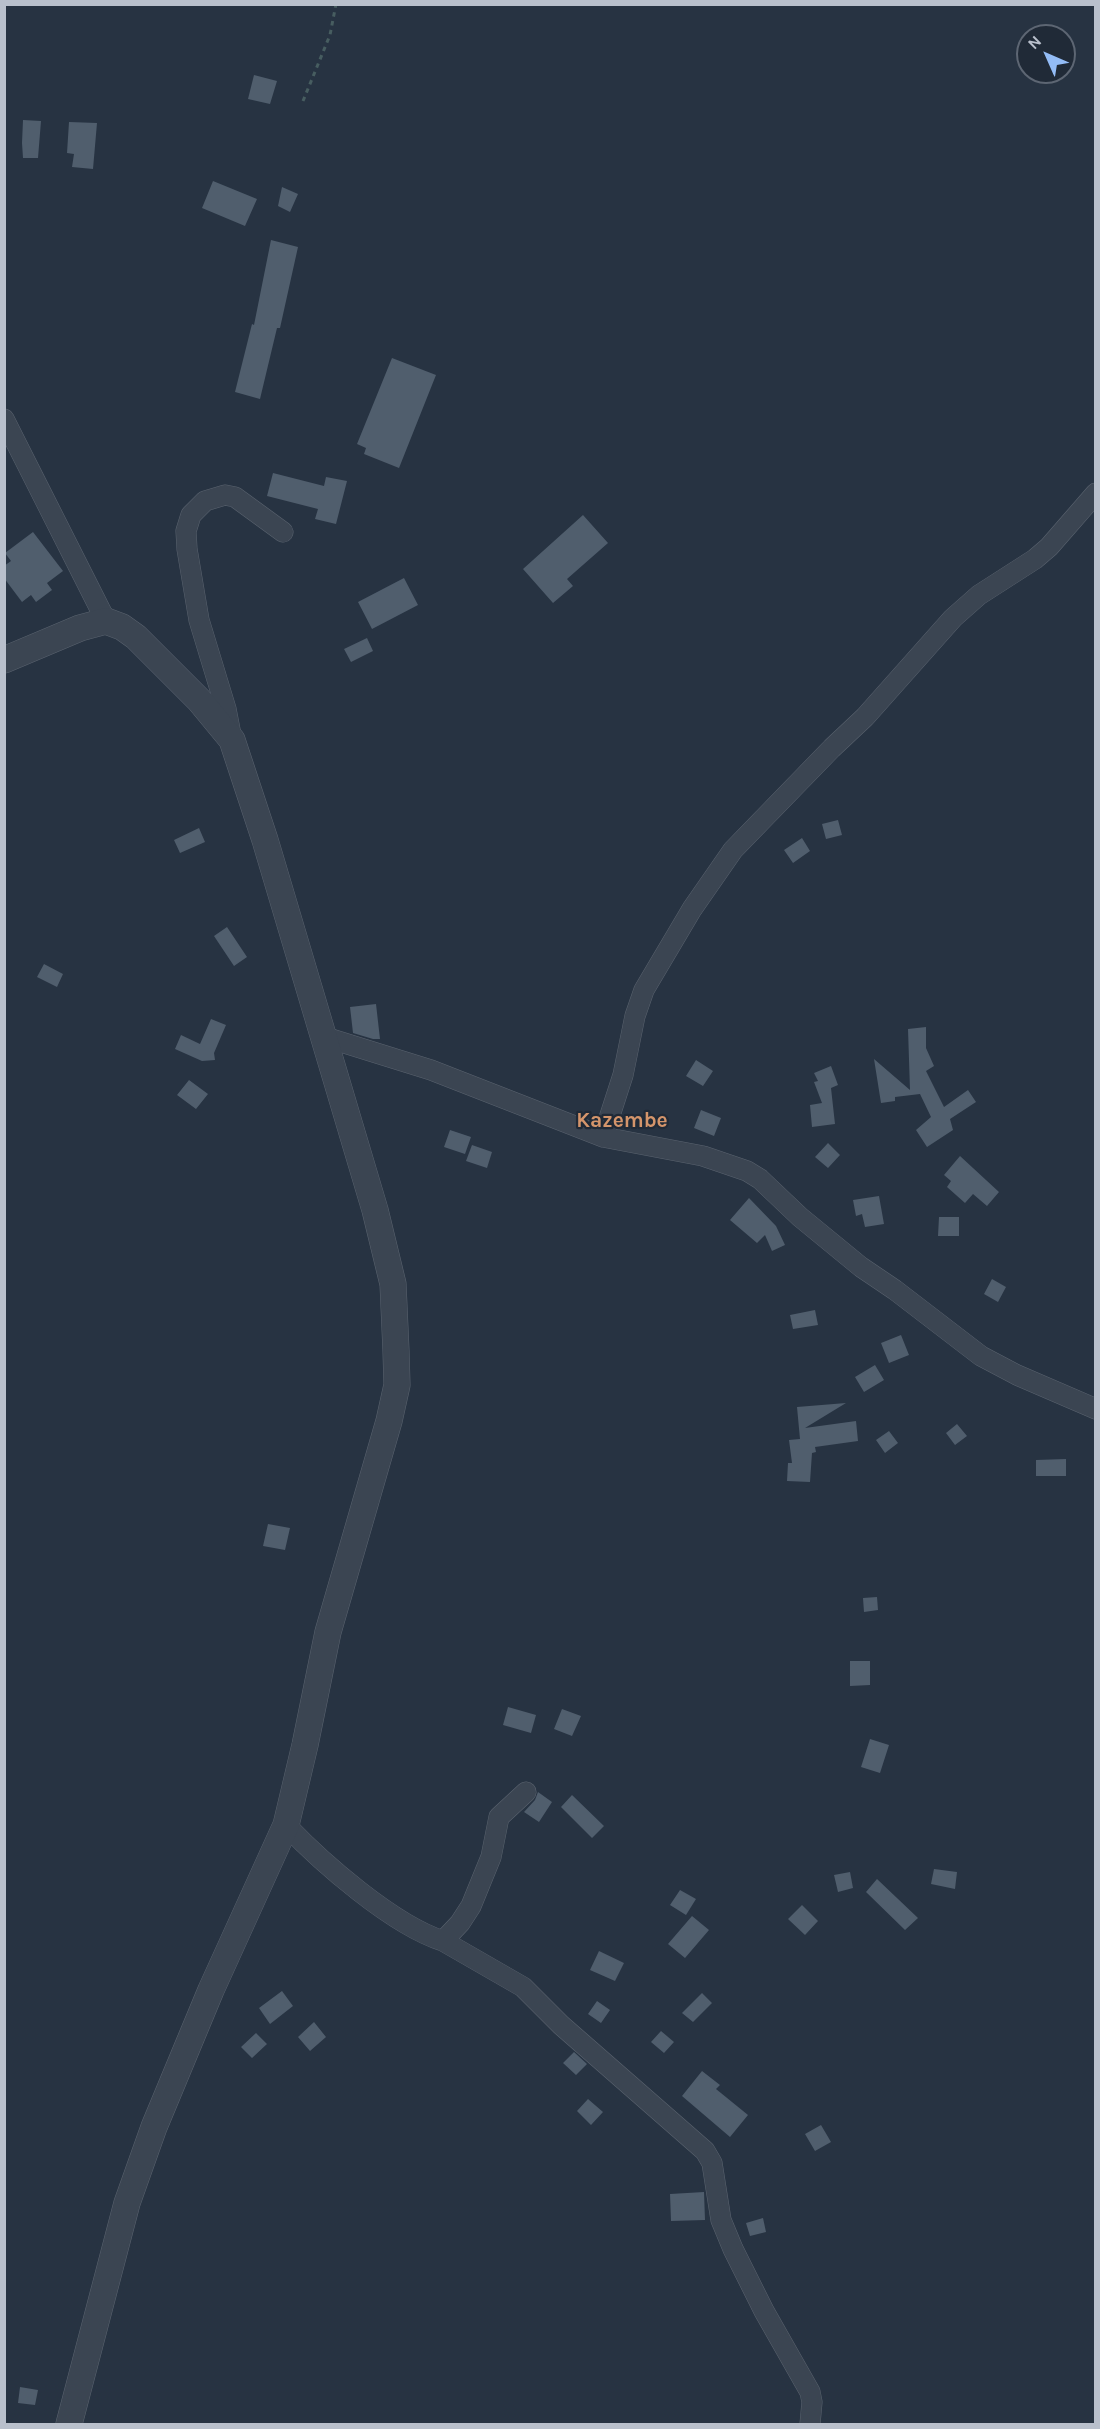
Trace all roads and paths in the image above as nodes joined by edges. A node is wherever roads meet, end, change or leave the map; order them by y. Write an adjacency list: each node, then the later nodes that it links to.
1 (336, 4): 2 (path)
2 (303, 101)
3 (4, 419): 6 (street)
4 (1095, 493): 10 (street)
5 (283, 532): 8 (street)
6 (106, 621): 7 (street); 8 (street)
7 (4, 660)
8 (231, 740): 9 (street)
9 (325, 1037): 10 (street); 13 (street)
10 (603, 1137): 11 (street)
11 (1095, 1409)
12 (526, 1792): 14 (street)
13 (286, 1825): 14 (street); 15 (street)
14 (443, 1941): 16 (street)
15 (69, 2424)
16 (810, 2424)

